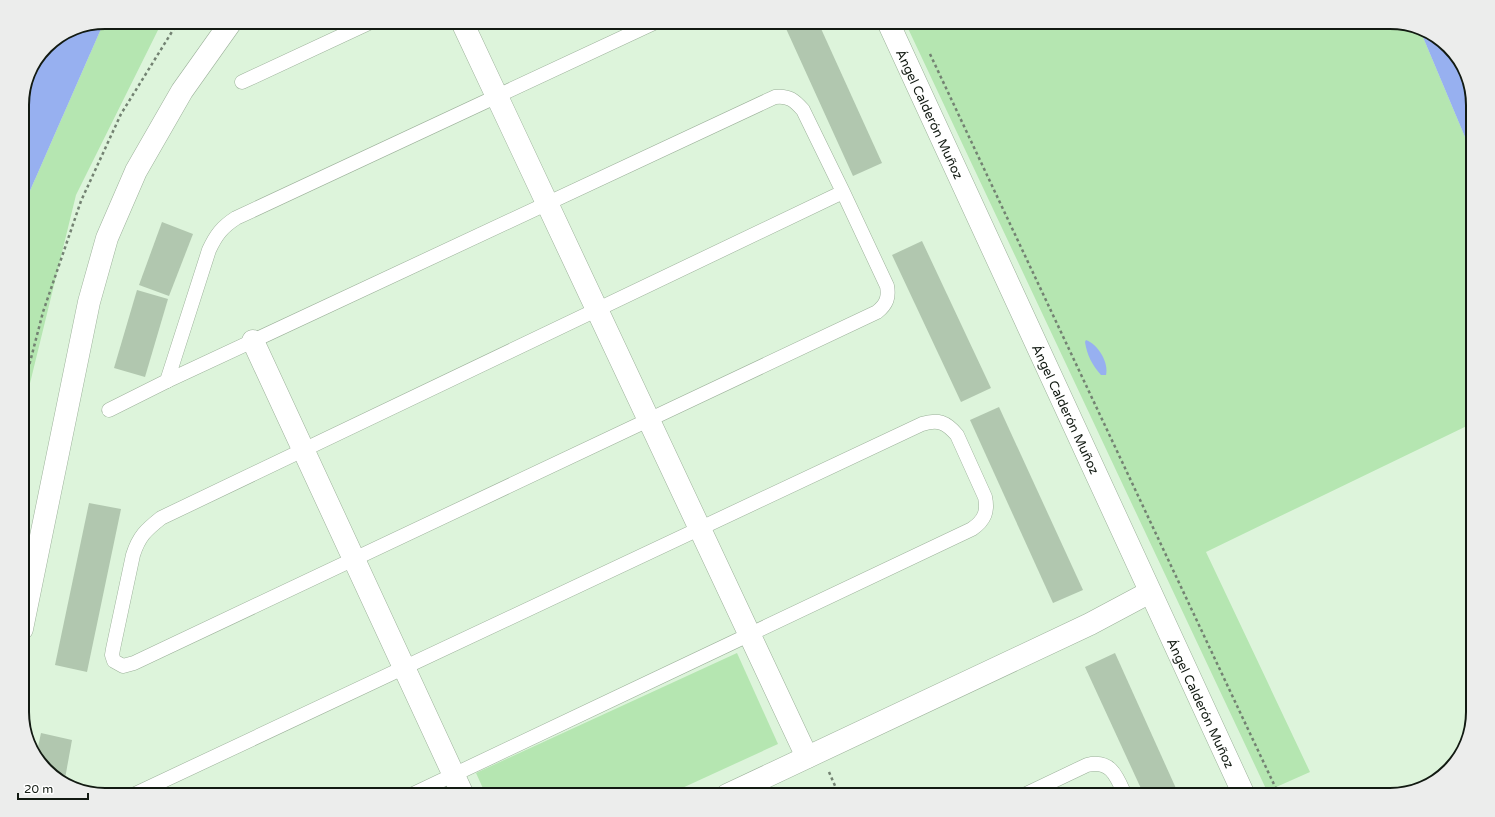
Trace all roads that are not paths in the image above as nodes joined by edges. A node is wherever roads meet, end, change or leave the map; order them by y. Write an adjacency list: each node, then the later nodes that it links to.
1 (226, 29): 19 (street)
2 (356, 29): 6 (lane)
3 (465, 29): 7 (street)
4 (641, 29): 7 (lane)
5 (891, 29): 18 (street, Ángel Calderón Muñoz)
6 (242, 82)
7 (497, 96): 9 (street); 12 (lane)
8 (844, 192): 9 (lane); 10 (lane); 14 (lane)
9 (547, 203): 10 (street); 11 (lane)
10 (597, 311): 14 (street); 15 (lane)
11 (253, 342): 12 (lane); 15 (street)
12 (168, 381): 13 (lane)
13 (109, 410)
14 (648, 419): 16 (street); 17 (lane)
15 (303, 450): 17 (street); 17 (lane)
16 (700, 529): 20 (street); 20 (lane); 21 (lane)
17 (354, 559): 21 (street)
18 (1150, 592): 22 (street); 30 (street, Ángel Calderón Muñoz)
19 (29, 595)
20 (749, 634): 22 (street); 23 (lane)
21 (404, 668): 23 (street); 24 (lane)
22 (807, 757): 27 (street)
23 (454, 775): 25 (lane); 26 (street)
24 (148, 788)
25 (427, 788)
26 (460, 788)
27 (742, 788)
28 (1039, 788): 29 (lane)
29 (1122, 788)
30 (1241, 788)

